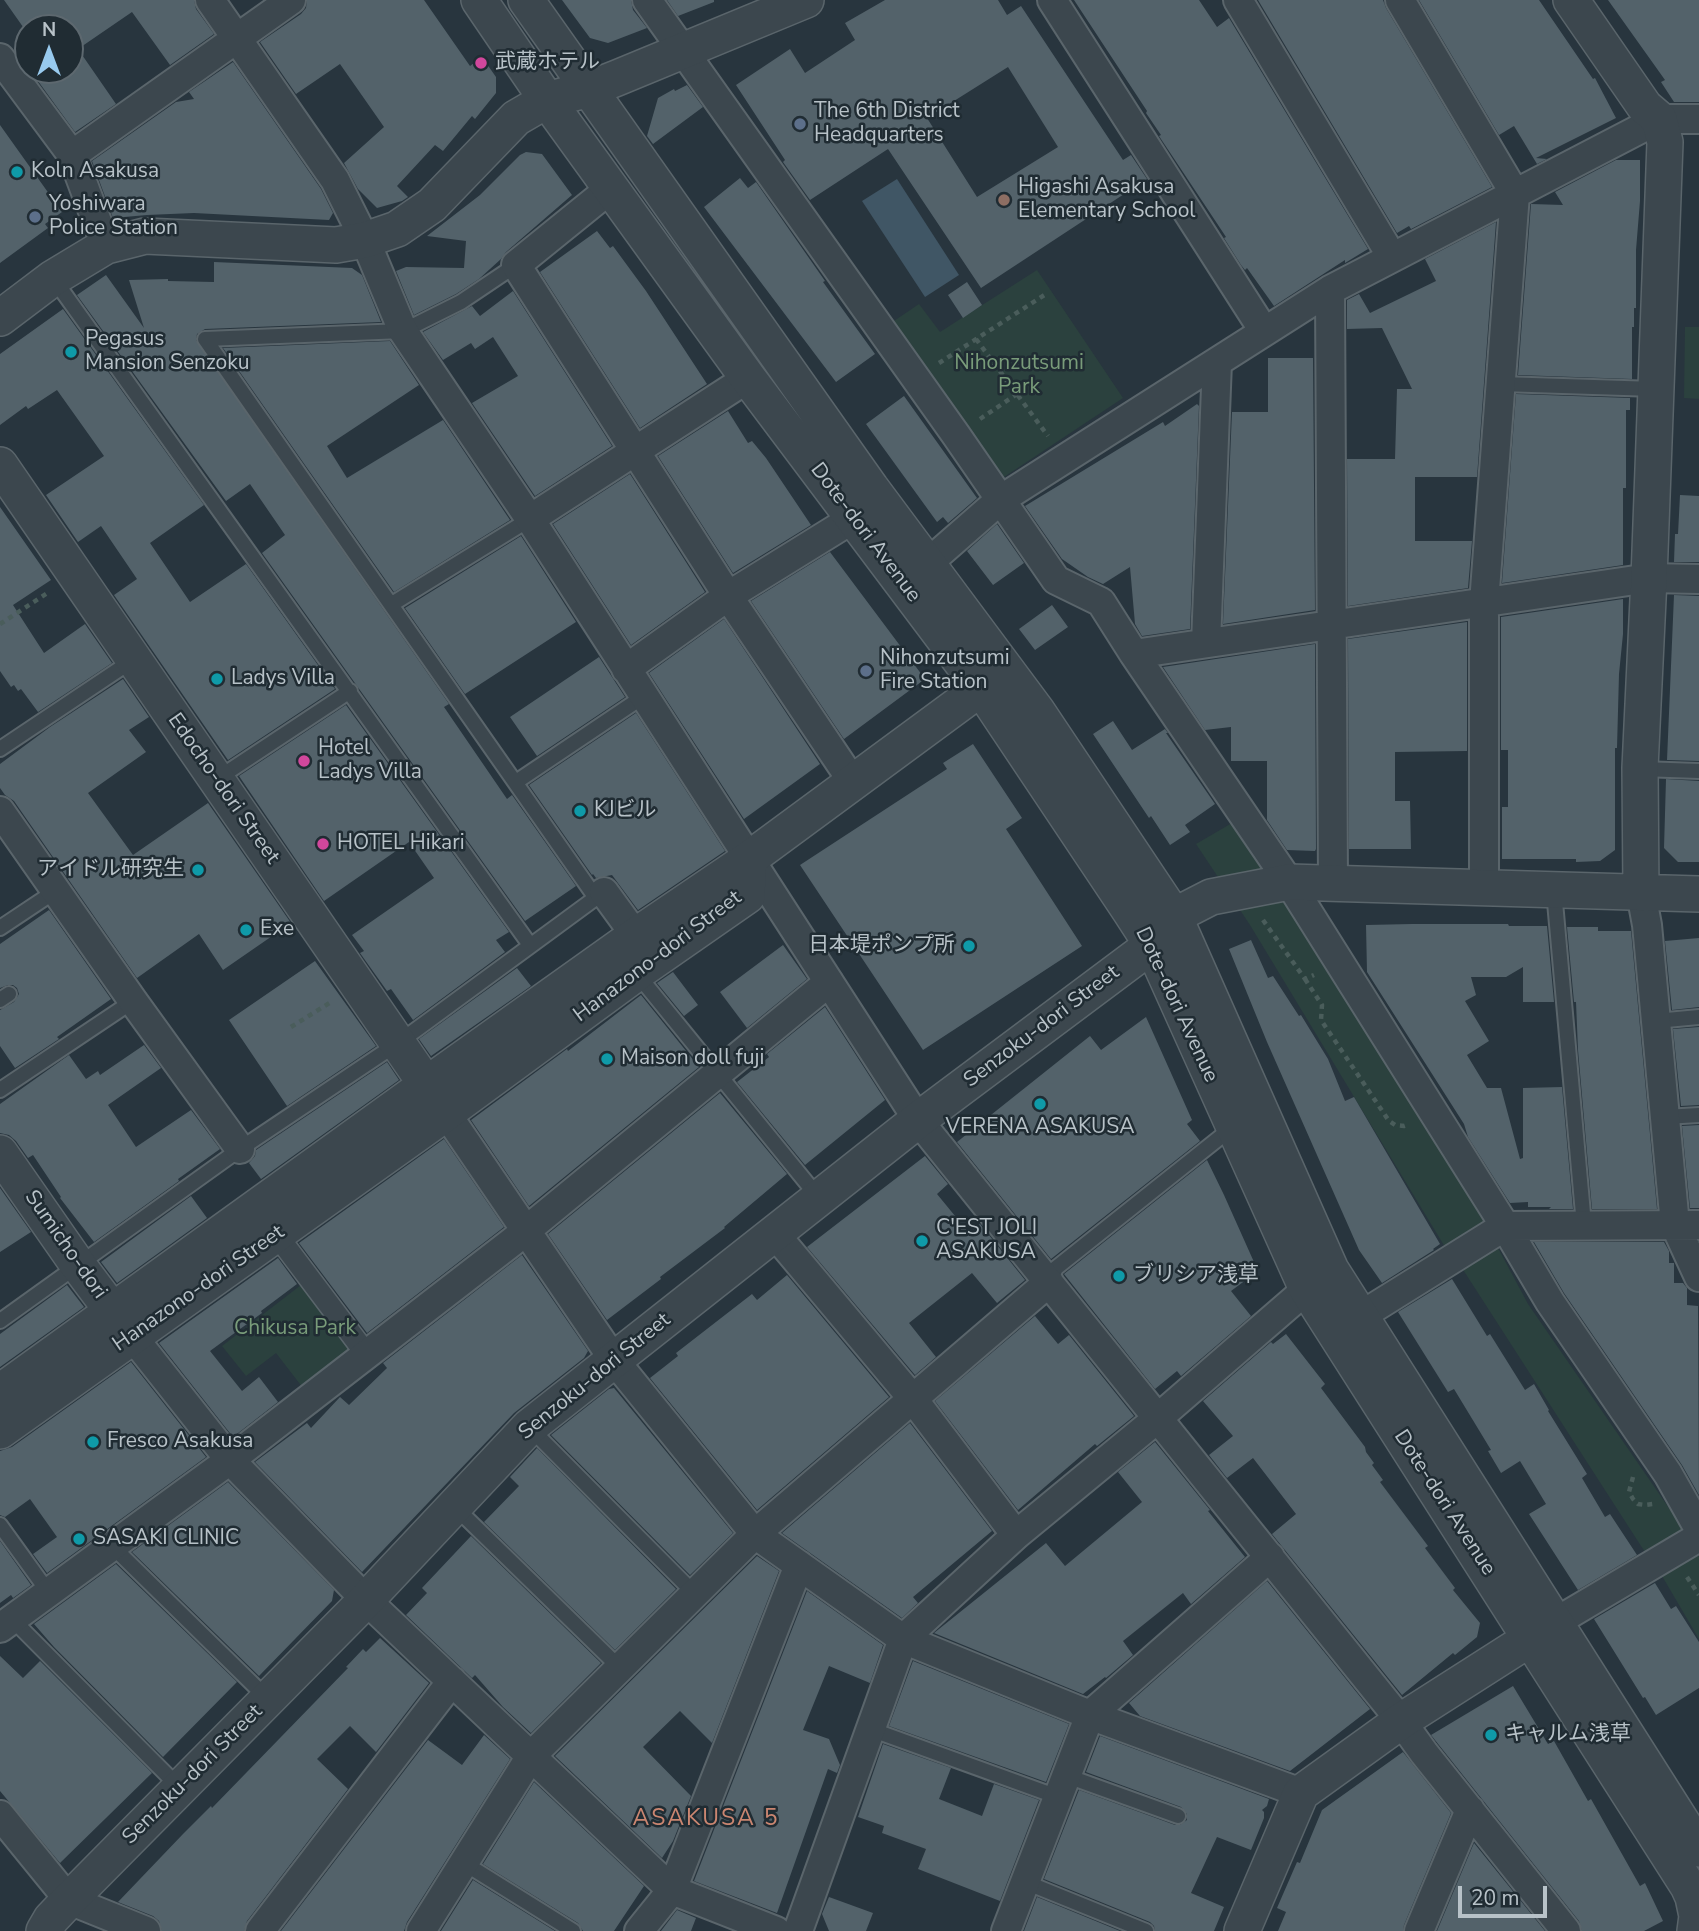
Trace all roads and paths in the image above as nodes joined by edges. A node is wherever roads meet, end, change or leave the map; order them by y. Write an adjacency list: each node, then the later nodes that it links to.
1 (210, 0): 11 (street)
2 (291, 0): 11 (street)
3 (478, 0): 15 (street, Dote-dori Avenue)
4 (526, 0): 14 (street, Dote-dori Avenue)
5 (647, 0): 12 (street)
6 (1052, 0): 30 (street)
7 (1238, 0): 23 (street)
8 (1401, 0): 20 (street)
9 (1571, 0): 16 (street)
10 (789, 3): 12 (street)
11 (237, 38): 18 (street); 21 (street)
12 (684, 52): 14 (street); 38 (street)
13 (0, 58): 18 (street)
14 (589, 89): 15 (street); 45 (street, Dote-dori Avenue)
15 (547, 100): 19 (street, Dote-dori Avenue); 21 (street)
16 (1659, 119): 17 (street); 20 (street); 36 (street)
17 (1699, 119)
18 (72, 155): 22 (street)
19 (611, 188): 24 (street); 34 (street, Dote-dori Avenue)
20 (1514, 194): 23 (street); 35 (street)
21 (365, 240): 22 (street); 29 (street)
22 (106, 246): 25 (street)
23 (1392, 257): 26 (street)
24 (516, 265): 29 (lane); 40 (street)
25 (53, 278): 28 (street); 59 (lane)
26 (1330, 290): 30 (street); 53 (street)
27 (1045, 294): 31 (path)
28 (0, 318)
29 (403, 331): 44 (street); 51 (lane)
30 (1264, 331): 33 (street)
31 (976, 339): 32 (path); 37 (path)
32 (931, 353)
33 (1217, 362): 42 (street); 54 (street)
34 (748, 379): 40 (street); 43 (street, Dote-dori Avenue)
35 (1501, 384): 36 (lane); 50 (street)
36 (1655, 389): 47 (street)
37 (1017, 394): 38 (path); 39 (path)
38 (956, 435): 42 (street)
39 (1048, 436)
40 (635, 451): 44 (street); 49 (street)
41 (0, 466): 46 (street, Edocho-dori Street)
42 (1000, 500): 45 (street); 55 (street)
43 (854, 518): 49 (street); 58 (street, Dote-dori Avenue)
44 (530, 519): 51 (lane); 57 (street)
45 (928, 563): 77 (street, Dote-dori Avenue)
46 (75, 575): 52 (path); 56 (street, Edocho-dori Street)
47 (1649, 578): 48 (street); 50 (street); 62 (street)
48 (1699, 579)
49 (728, 596): 57 (street); 66 (street)
50 (1484, 603): 53 (street); 71 (street)
51 (392, 604): 65 (lane)
52 (0, 624)
53 (1331, 625): 54 (street); 70 (street)
54 (1206, 643): 55 (street)
55 (1134, 654): 69 (street)
56 (134, 659): 61 (lane); 64 (street, Edocho-dori Street)
57 (626, 668): 60 (street)
58 (981, 688): 66 (street); 80 (street, Dote-dori Avenue)
59 (350, 691): 64 (lane); 79 (lane)
60 (644, 696): 65 (lane); 68 (street)
61 (0, 749)
62 (1640, 768): 63 (lane); 74 (street)
63 (1699, 771)
64 (216, 779): 84 (street, Edocho-dori Street)
65 (516, 782): 76 (lane)
66 (853, 782): 68 (street)
67 (0, 811): 72 (street)
68 (749, 859): 81 (street, Hanazono-dori Street); 83 (street)
69 (1289, 882): 70 (street); 77 (street); 104 (street)
70 (1334, 883): 71 (street)
71 (1484, 889): 73 (street)
72 (57, 890): 78 (lane); 85 (street)
73 (1554, 891): 74 (street); 102 (lane)
74 (1641, 892): 75 (street); 87 (street)
75 (1699, 894)
76 (600, 895): 79 (lane); 81 (street)
77 (1174, 916): 80 (street, Senzoku-dori Street); 112 (street, Dote-dori Avenue)
78 (0, 928)
79 (530, 945): 89 (lane)
80 (1152, 945): 96 (street, Senzoku-dori Street); 98 (street, Dote-dori Avenue)
81 (636, 954): 90 (lane); 91 (street, Hanazono-dori Street); 93 (street, Hanazono-dori Street)
82 (1305, 979): 97 (path)
83 (829, 982): 90 (street); 96 (street)
84 (358, 984): 88 (path); 89 (street, Edocho-dori Street)
85 (133, 1001): 92 (lane); 99 (street)
86 (1699, 1017): 87 (lane)
87 (1656, 1021): 95 (street)
88 (291, 1027)
89 (398, 1043): 91 (street, Edocho-dori Street); 99 (lane)
90 (718, 1073): 101 (lane); 105 (street)
91 (426, 1085): 93 (street, Edocho-dori Street); 114 (street, Hanazono-dori Street)
92 (0, 1090)
93 (446, 1113): 105 (street); 107 (street, Hanazono-dori Street)
94 (1699, 1115): 95 (lane)
95 (1665, 1117): 103 (street)
96 (918, 1119): 101 (street, Senzoku-dori Street); 110 (street)
97 (1414, 1120)
98 (1233, 1127): 110 (lane); 111 (street, Dote-dori Avenue)
99 (240, 1149): 108 (lane)
100 (0, 1153): 108 (street, Sumicho-dori)
101 (819, 1198): 106 (street, Senzoku-dori Street)
102 (1584, 1225): 103 (street); 104 (street)
103 (1687, 1225): 109 (street)
104 (1505, 1226): 112 (street); 125 (street)
105 (526, 1230): 115 (street); 116 (street)
106 (775, 1233): 116 (street, Senzoku-dori Street); 118 (street)
107 (276, 1234): 114 (street, Hanazono-dori Street); 115 (street)
108 (78, 1265): 113 (lane); 114 (street, Sumicho-dori)
109 (1699, 1277)
110 (1049, 1282): 118 (street); 119 (street)
111 (1307, 1289): 119 (street); 136 (street, Dote-dori Avenue)
112 (1359, 1317): 136 (street, Dote-dori Avenue)
113 (0, 1321)
114 (121, 1323): 117 (street, Hanazono-dori Street); 121 (street, Hanazono-dori Street); 122 (street)
115 (366, 1355): 122 (street)
116 (614, 1360): 120 (street, Senzoku-dori Street); 126 (street)
117 (0, 1392)
118 (913, 1399): 126 (street); 127 (street)
119 (1158, 1418): 127 (street); 130 (street)
120 (529, 1427): 123 (street, Senzoku-dori Street); 133 (lane)
121 (0, 1431)
122 (230, 1460): 129 (street); 134 (street)
123 (454, 1506): 134 (street, Senzoku-dori Street); 138 (lane)
124 (0, 1525): 132 (lane)
125 (1699, 1529)
126 (755, 1534): 131 (street); 133 (street)
127 (1016, 1535): 137 (street)
128 (1699, 1537): 136 (street)
129 (112, 1546): 132 (street); 140 (lane)
130 (1270, 1557): 141 (street); 142 (street)
131 (799, 1565): 137 (street); 154 (street)
132 (48, 1593): 135 (street)
133 (695, 1594): 138 (street)
134 (366, 1600): 139 (street); 140 (street, Senzoku-dori Street)
135 (6, 1623): 146 (lane)
136 (1543, 1630): 142 (street); 151 (street, Dote-dori Avenue); 156 (street, Dote-dori Avenue)
137 (903, 1639): 141 (street); 143 (street)
138 (620, 1668): 144 (street)
139 (452, 1681): 144 (street); 159 (street)
140 (268, 1699): 146 (street, Senzoku-dori Street)
141 (1090, 1715): 145 (street); 147 (street)
142 (1401, 1721): 147 (street); 148 (street)
143 (870, 1729): 145 (lane); 164 (street)
144 (531, 1756): 152 (street); 154 (street)
145 (1063, 1787): 150 (lane); 153 (street)
146 (180, 1788): 155 (street, Senzoku-dori Street)
147 (1301, 1793): 167 (street)
148 (1470, 1810): 168 (street); 169 (street)
149 (0, 1815): 155 (street)
150 (1178, 1816)
151 (1699, 1849)
152 (464, 1863): 160 (street); 161 (lane)
153 (1025, 1882): 165 (street); 166 (lane)
154 (672, 1890): 162 (street); 163 (street)
155 (69, 1900): 157 (street, Senzoku-dori Street); 158 (street)
156 (1696, 1910)
157 (44, 1931)
158 (146, 1931)
159 (260, 1931)
160 (421, 1931)
161 (573, 1931)
162 (639, 1931)
163 (776, 1931)
164 (798, 1931)
165 (1006, 1931)
166 (1146, 1931)
167 (1242, 1931)
168 (1419, 1931)
169 (1566, 1931)

